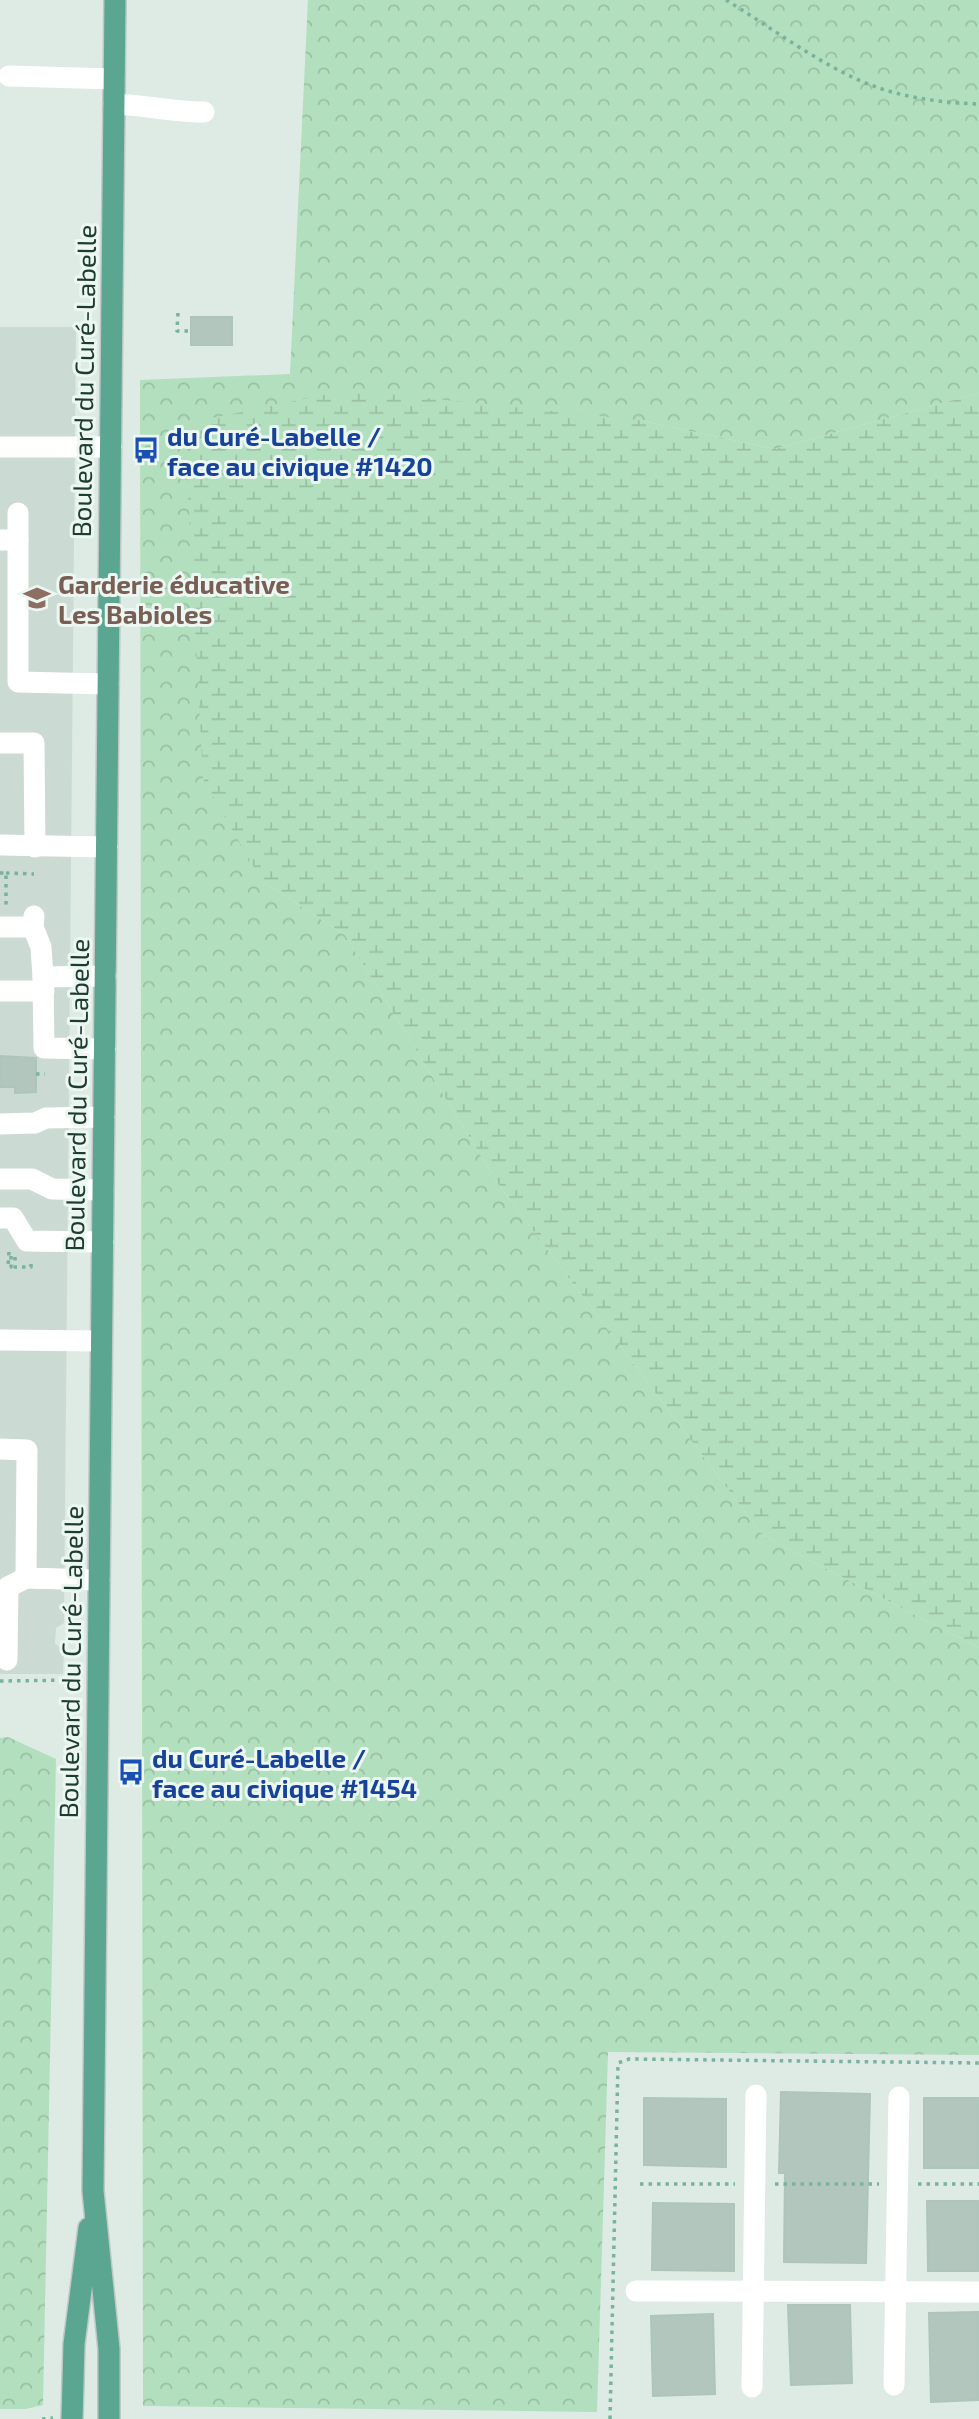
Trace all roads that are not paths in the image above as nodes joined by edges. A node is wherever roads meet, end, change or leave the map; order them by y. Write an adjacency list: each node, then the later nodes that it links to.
1 (115, 0): 3 (main road, Boulevard du Curé-Labelle)
2 (9, 76): 3 (lane)
3 (114, 79): 4 (main road, Boulevard du Curé-Labelle)
4 (114, 104): 5 (lane); 7 (main road, Boulevard du Curé-Labelle)
5 (204, 112)
6 (0, 447): 7 (lane)
7 (111, 447): 10 (main road, Boulevard du Curé-Labelle)
8 (18, 513): 9 (lane)
9 (9, 540): 10 (lane)
10 (108, 684): 14 (main road, Boulevard du Curé-Labelle)
11 (0, 743): 13 (lane)
12 (0, 845): 13 (lane)
13 (35, 847): 14 (lane)
14 (107, 847): 16 (main road, Boulevard du Curé-Labelle)
15 (3, 918): 17 (lane)
16 (106, 976): 17 (lane); 19 (main road, Boulevard du Curé-Labelle)
17 (44, 984): 18 (lane); 19 (lane)
18 (0, 991)
19 (105, 1049): 20 (main road, Boulevard du Curé-Labelle)
20 (104, 1117): 21 (lane); 23 (main road, Boulevard du Curé-Labelle)
21 (0, 1124)
22 (0, 1179): 23 (lane)
23 (103, 1190): 25 (main road, Boulevard du Curé-Labelle)
24 (0, 1218): 25 (lane)
25 (103, 1242): 27 (main road, Boulevard du Curé-Labelle)
26 (0, 1340): 27 (lane)
27 (101, 1341): 30 (main road, Boulevard du Curé-Labelle)
28 (0, 1449): 29 (lane)
29 (26, 1578): 30 (lane); 31 (lane)
30 (99, 1580): 35 (main road, Boulevard du Curé-Labelle)
31 (4, 1597): 32 (lane)
32 (7, 1660)
33 (756, 2095): 37 (lane)
34 (899, 2097): 38 (lane)
35 (93, 2191): 42 (main road, Boulevard du Curé-Labelle); 43 (main road, Boulevard du Curé-Labelle)
36 (636, 2291): 37 (lane)
37 (754, 2292): 38 (lane); 41 (lane)
38 (896, 2292): 39 (lane); 40 (lane)
39 (979, 2292)
40 (894, 2385)
41 (752, 2387)
42 (72, 2419)
43 (110, 2419)

